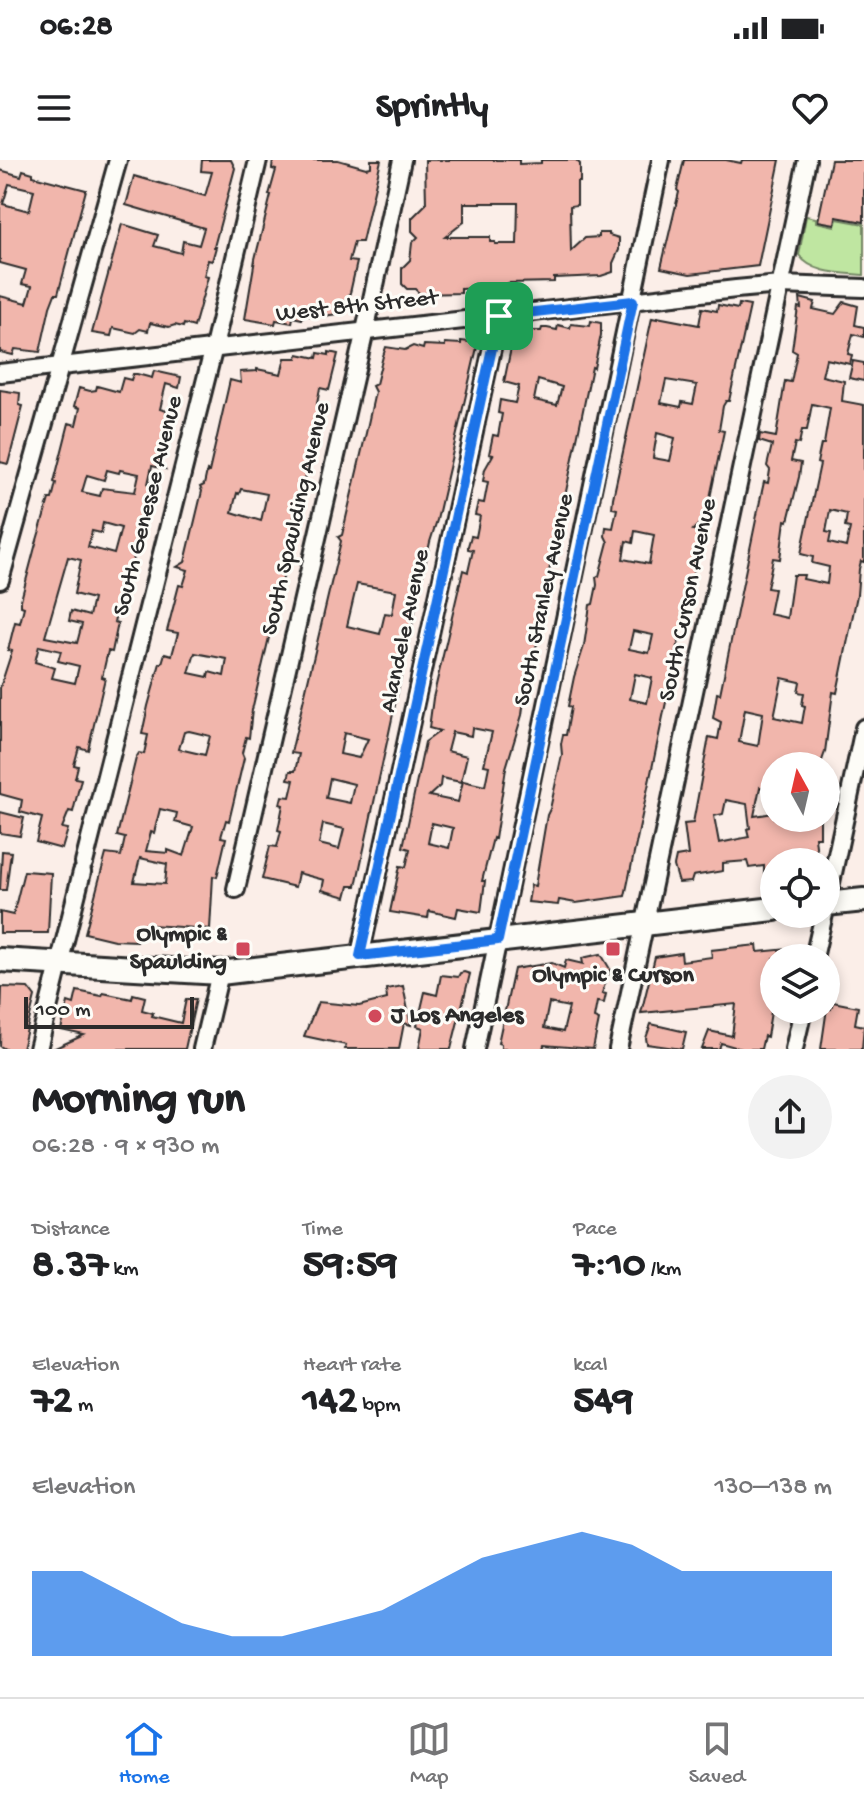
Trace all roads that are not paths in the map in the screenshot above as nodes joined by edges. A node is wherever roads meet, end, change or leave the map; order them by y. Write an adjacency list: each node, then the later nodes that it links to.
1 (118, 160): 12 (street)
2 (258, 160): 11 (street, South Genesee Avenue)
3 (402, 160): 10 (street, South Spaulding Avenue)
4 (661, 160): 8 (street, South Stanley Avenue)
5 (807, 160): 6 (street, South Curson Avenue)
6 (780, 285): 7 (street, West 8th Street); 8 (street, West 8th Street); 21 (street, South Curson Avenue)
7 (864, 288)
8 (633, 301): 9 (street, West 8th Street); 22 (street, South Stanley Avenue)
9 (499, 316): 10 (street, West 8th Street); 23 (street, Alandele Avenue)
10 (365, 330): 11 (street, West 8th Street); 17 (street, South Spaulding Avenue)
11 (214, 347): 12 (street, West 8th Street); 25 (street, South Genesee Avenue)
12 (61, 366): 13 (street, West 8th Street); 14 (street)
13 (0, 373)
14 (0, 580)
15 (864, 728): 16 (street)
16 (838, 848)
17 (236, 889)
18 (864, 900): 19 (main road)
19 (840, 903)
20 (760, 911): 21 (main road)
21 (645, 924): 22 (main road); 31 (street, South Curson Avenue)
22 (498, 940): 23 (main road); 30 (street, South Stanley Avenue)
23 (360, 956): 26 (main road)
24 (0, 960): 25 (main road)
25 (59, 964): 26 (main road); 28 (street, South Genesee Avenue)
26 (220, 973): 29 (street)
27 (800, 1024): 32 (street)
28 (38, 1049)
29 (202, 1049)
30 (475, 1049)
31 (618, 1049)
32 (794, 1049)

